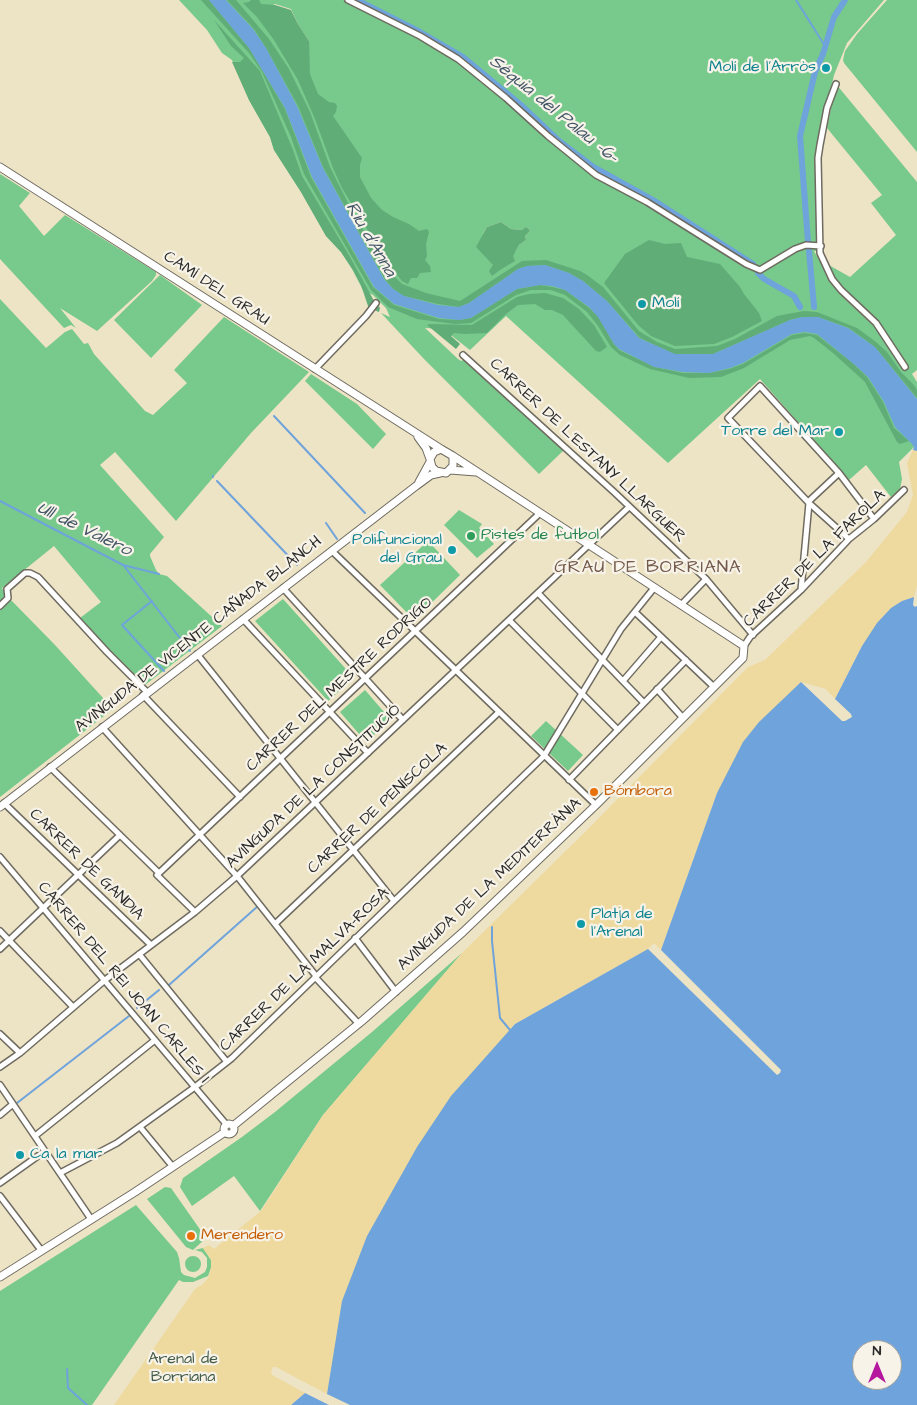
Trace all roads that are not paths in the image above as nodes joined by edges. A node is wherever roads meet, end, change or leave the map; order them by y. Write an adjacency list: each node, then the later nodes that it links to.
1 (348, 0): 4 (street)
2 (836, 84): 4 (street)
3 (0, 167): 8 (street, CAMÍ DEL GRAU)
4 (820, 246): 7 (street)
5 (376, 303): 8 (street)
6 (463, 355): 20 (street, CARRER DE L'ESTANY LLARGUER)
7 (905, 367)
8 (315, 369): 9 (street, CAMÍ DEL GRAU)
9 (416, 434): 10 (street, CAMÍ DEL GRAU); 12 (street, CAMÍ DEL GRAU)
10 (441, 449): 11 (street); 12 (street)
11 (453, 456): 13 (street); 14 (street)
12 (430, 461): 16 (street); 17 (street, AVINGUDA DE VICENTE CAÑADA BLANCH)
13 (450, 470): 14 (street); 16 (street)
14 (476, 472): 21 (street)
15 (839, 472): 19 (street); 19 (street); 22 (street)
16 (441, 473): 17 (street, AVINGUDA DE VICENTE CAÑADA BLANCH)
17 (416, 486): 25 (street, AVINGUDA DE VICENTE CAÑADA BLANCH)
18 (904, 490): 22 (street, CARRER DE LA FAROLA)
19 (808, 503): 23 (street); 29 (street)
20 (629, 507): 24 (street, AVINGUDA DE LA CONSTITUCIÓ); 26 (street, CARRER DE L'ESTANY LLARGUER)
21 (540, 513): 24 (street); 36 (street, CARRER DEL MESTRE RODRIGO)
22 (874, 519): 23 (street, CARRER DE LA FAROLA)
23 (849, 539): 29 (street, CARRER DE LA FAROLA)
24 (588, 545): 28 (street); 30 (street, AVINGUDA DE LA CONSTITUCIÓ)
25 (332, 550): 27 (street, AVINGUDA DE VICENTE CAÑADA BLANCH); 36 (street)
26 (706, 580): 31 (street); 37 (street, CARRER DE L'ESTANY LLARGUER)
27 (283, 588): 34 (street, AVINGUDA DE VICENTE CAÑADA BLANCH); 44 (street)
28 (654, 588): 31 (street); 33 (street, CARRER DE LA MALVA-ROSA)
29 (801, 590): 37 (street, CARRER DE LA FAROLA)
30 (538, 593): 35 (street, AVINGUDA DE LA CONSTITUCIÓ); 41 (street)
31 (681, 605): 39 (street)
32 (0, 606): 48 (street)
33 (635, 612): 38 (street); 41 (street, CARRER DE LA MALVA-ROSA)
34 (243, 619): 40 (street, AVINGUDA DE VICENTE CAÑADA BLANCH); 51 (street)
35 (509, 620): 43 (street, AVINGUDA DE LA CONSTITUCIÓ); 49 (street)
36 (415, 631): 43 (street); 44 (street, CARRER DEL MESTRE RODRIGO)
37 (752, 636): 39 (street, CARRER DE LA FAROLA)
38 (661, 637): 42 (street); 45 (street)
39 (744, 646): 46 (street, AVINGUDA DE LA MEDITERRÀNIA)
40 (197, 654): 48 (street, AVINGUDA DE VICENTE CAÑADA BLANCH); 59 (street)
41 (602, 660): 45 (street); 49 (street, CARRER DE LA MALVA-ROSA)
42 (686, 660): 46 (street); 47 (street)
43 (456, 670): 52 (street); 54 (street, AVINGUDA DE LA CONSTITUCIÓ)
44 (365, 678): 51 (street, CARRER DEL MESTRE RODRIGO); 54 (street)
45 (623, 681): 50 (street)
46 (714, 687): 53 (street, AVINGUDA DE LA MEDITERRÀNIA)
47 (657, 690): 50 (street); 53 (street)
48 (145, 694): 55 (street, AVINGUDA DE VICENTE CAÑADA BLANCH); 62 (street)
49 (582, 694): 56 (street); 58 (street, CARRER DE LA MALVA-ROSA)
50 (644, 703): 56 (street)
51 (330, 712): 57 (street); 59 (street, CARRER DEL MESTRE RODRIGO)
52 (499, 712): 58 (street); 68 (street, CARRER DE PENÍSCOLA)
53 (683, 718): 65 (street, AVINGUDA DE LA MEDITERRÀNIA)
54 (403, 720): 57 (street, AVINGUDA DE LA CONSTITUCIÓ)
55 (102, 727): 60 (street, AVINGUDA DE VICENTE CAÑADA BLANCH); 67 (street)
56 (618, 730): 61 (street)
57 (368, 753): 63 (street, AVINGUDA DE LA CONSTITUCIÓ)
58 (544, 756): 61 (street); 73 (street, CARRER DE LA MALVA-ROSA)
59 (280, 758): 62 (street, CARRER DEL MESTRE RODRIGO); 63 (street)
60 (50, 767): 64 (street, AVINGUDA DE VICENTE CAÑADA BLANCH); 66 (street)
61 (570, 780): 65 (street)
62 (240, 797): 67 (street, CARRER DEL MESTRE RODRIGO)
63 (315, 803): 68 (street); 72 (street, AVINGUDA DE LA CONSTITUCIÓ)
64 (2, 805): 71 (street, CARRER DE GANDIA)
65 (596, 805): 85 (street, AVINGUDA DE LA MEDITERRÀNIA)
66 (120, 835): 70 (street); 71 (street)
67 (200, 835): 70 (street, CARRER DEL MESTRE RODRIGO); 72 (street)
68 (353, 850): 73 (street); 76 (street, CARRER DE PENÍSCOLA)
69 (0, 858): 74 (street, CARRER DEL REI JOAN CARLES I)
70 (158, 874): 75 (street)
71 (78, 875): 74 (street); 80 (street, CARRER DE GANDIA)
72 (238, 876): 75 (street, AVINGUDA DE LA CONSTITUCIÓ); 76 (street)
73 (394, 901): 78 (street, CARRER DE LA MALVA-ROSA)
74 (43, 908): 79 (street); 84 (street, CARRER DEL REI JOAN CARLES I)
75 (195, 912): 80 (street, AVINGUDA DE LA CONSTITUCIÓ)
76 (275, 924): 83 (street)
77 (0, 931): 79 (street)
78 (355, 938): 83 (street, CARRER DE LA MALVA-ROSA); 85 (street)
79 (9, 940): 81 (street); 86 (street)
80 (151, 945): 82 (street, AVINGUDA DE LA CONSTITUCIÓ)
81 (0, 948)
82 (139, 954): 84 (street, AVINGUDA DE LA CONSTITUCIÓ); 91 (street)
83 (316, 977): 87 (street); 91 (street, CARRER DE LA MALVA-ROSA)
84 (105, 980): 86 (street, AVINGUDA DE LA CONSTITUCIÓ); 89 (street, CARRER DEL REI JOAN CARLES I)
85 (396, 992): 87 (street, AVINGUDA DE LA MEDITERRÀNIA)
86 (73, 1007): 90 (street, AVINGUDA DE LA CONSTITUCIÓ)
87 (359, 1024): 98 (street, AVINGUDA DE LA MEDITERRÀNIA)
88 (0, 1034): 90 (street)
89 (155, 1040): 94 (street, CARRER DEL REI JOAN CARLES I); 99 (street)
90 (20, 1053): 92 (street, AVINGUDA DE LA CONSTITUCIÓ)
91 (227, 1062): 94 (street, CARRER DE LA MALVA-ROSA)
92 (0, 1067)
93 (0, 1085): 95 (street)
94 (195, 1087): 97 (street, CARRER DE LA MALVA-ROSA); 98 (street, CARRER DEL REI JOAN CARLES I)
95 (13, 1104): 96 (street); 99 (street)
96 (0, 1115)
97 (140, 1127): 101 (street); 102 (street, CARRER DE LA MALVA-ROSA)
98 (228, 1127): 101 (street, AVINGUDA DE LA MEDITERRÀNIA)
99 (35, 1136): 100 (street)
100 (45, 1151): 102 (street); 103 (street)
101 (173, 1167): 105 (street, AVINGUDA DE LA MEDITERRÀNIA)
102 (60, 1173): 105 (street)
103 (0, 1183)
104 (0, 1196): 106 (street)
105 (91, 1219): 106 (street, AVINGUDA DE LA MEDITERRÀNIA)
106 (41, 1250): 107 (street, AVINGUDA DE LA MEDITERRÀNIA)
107 (0, 1277)

